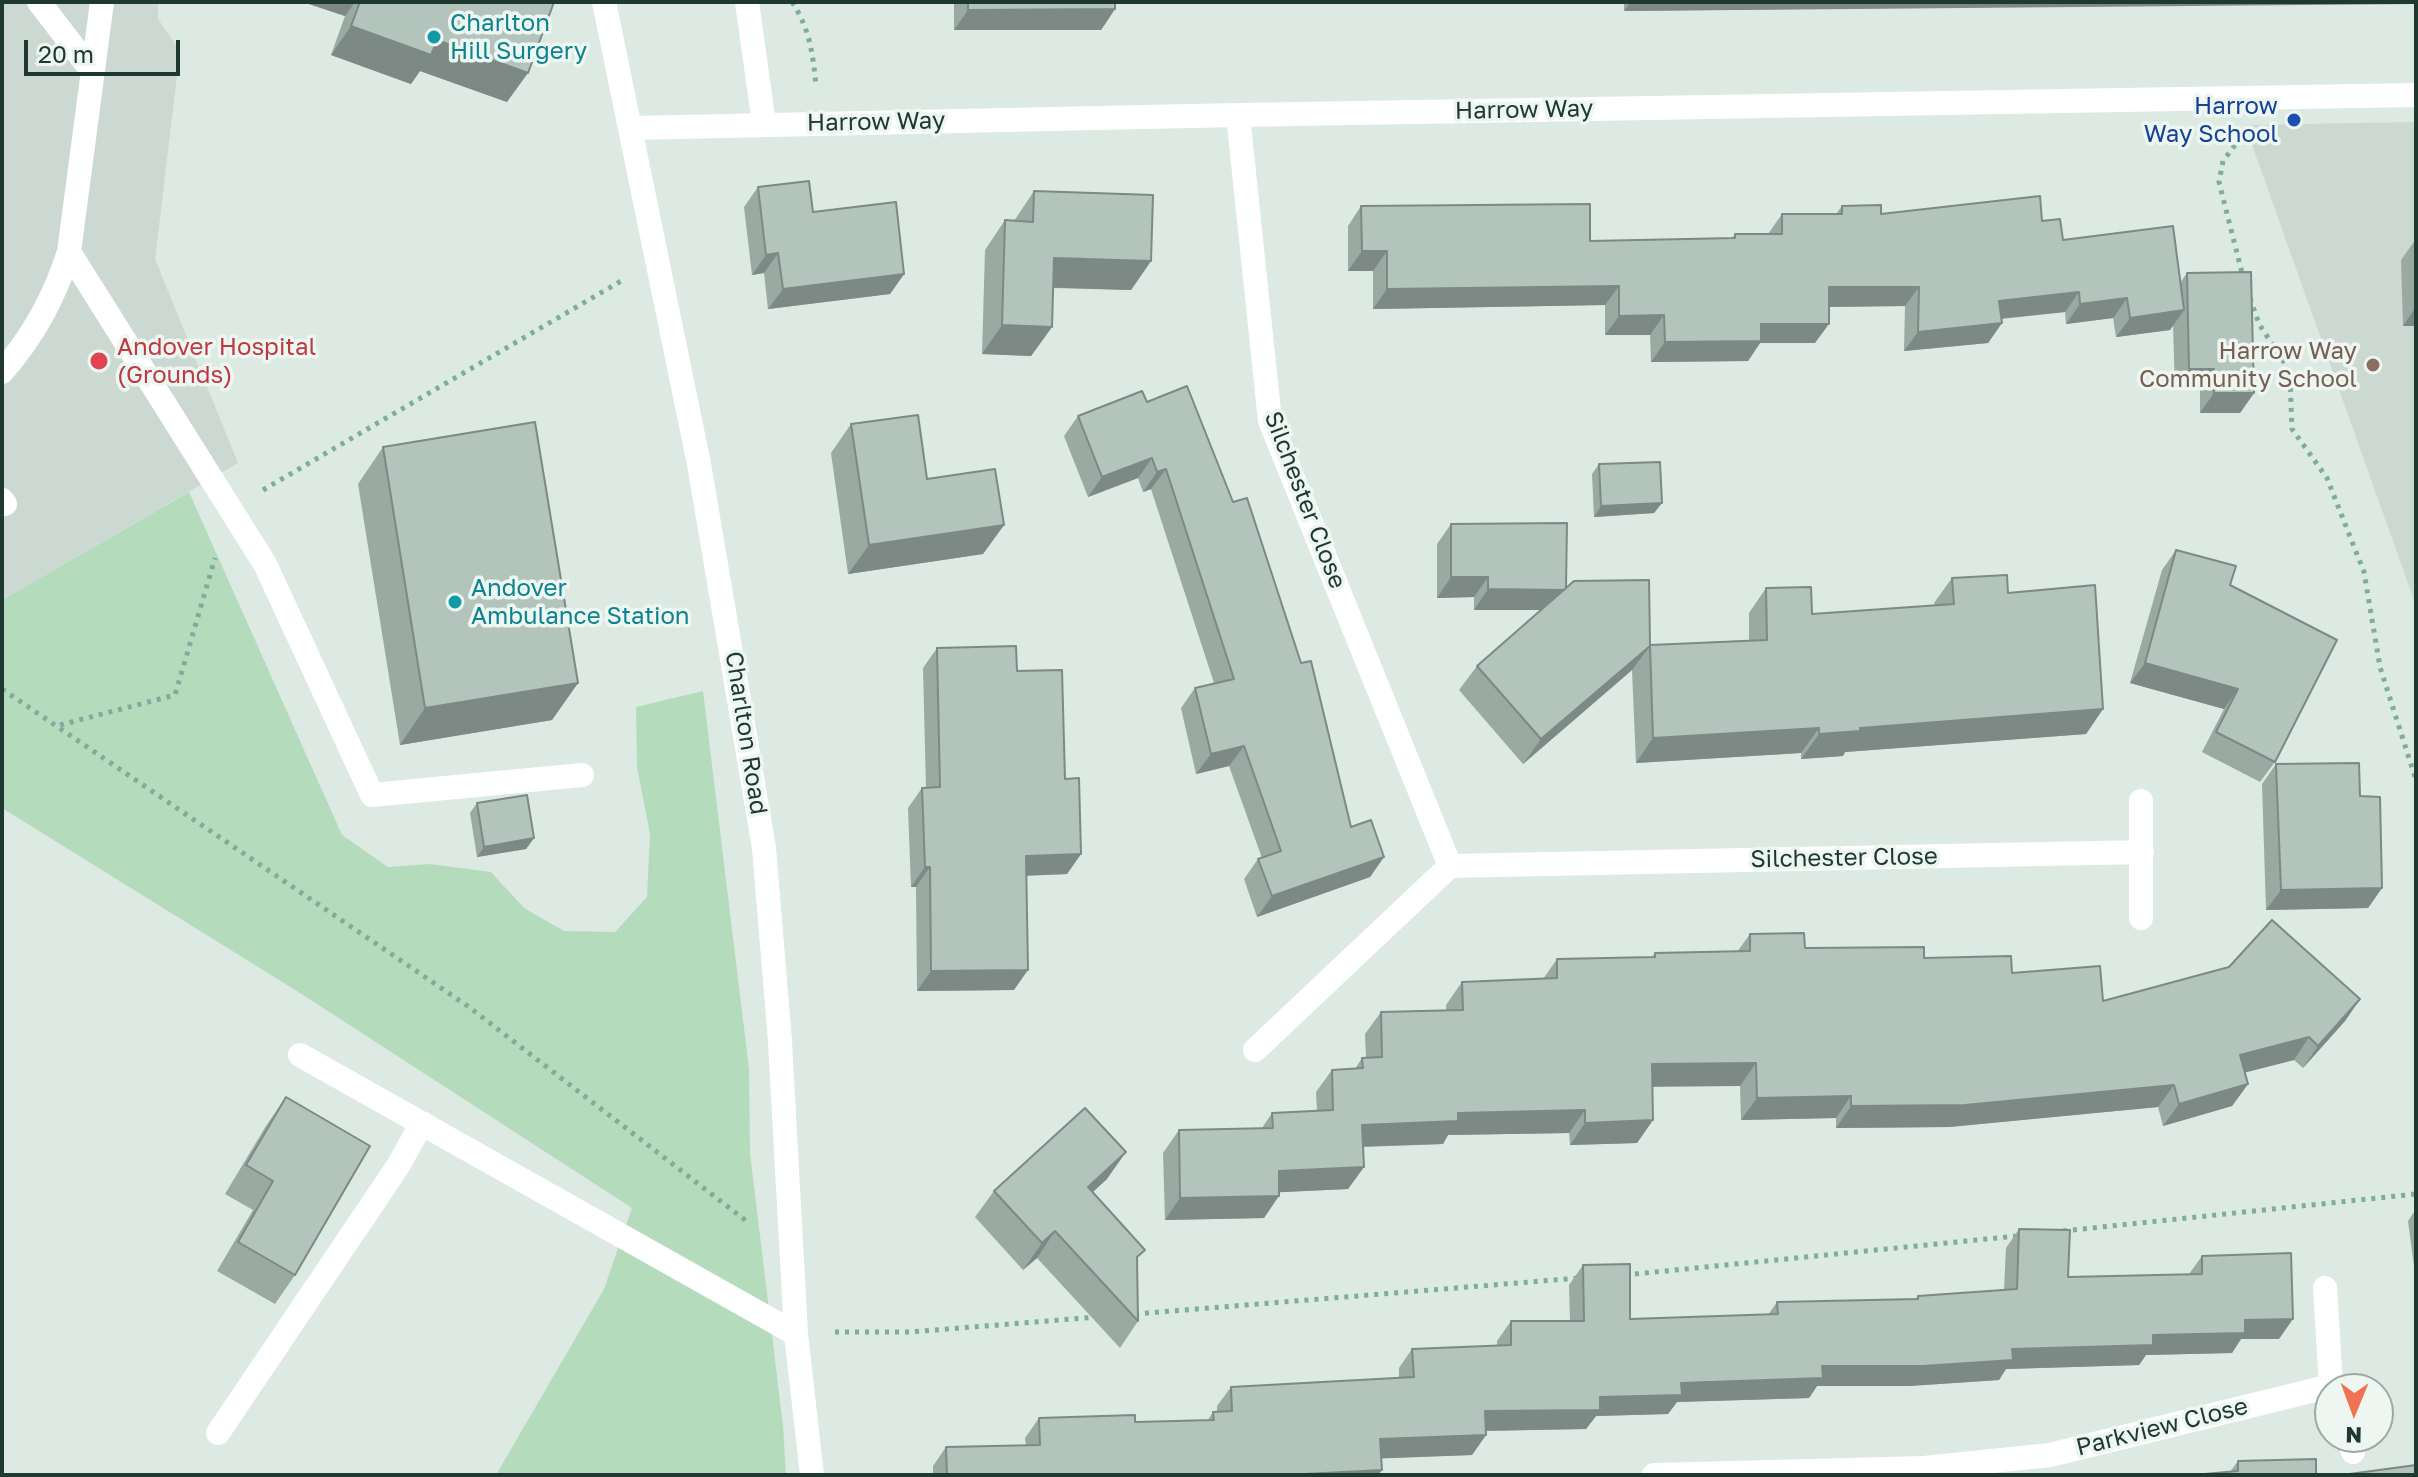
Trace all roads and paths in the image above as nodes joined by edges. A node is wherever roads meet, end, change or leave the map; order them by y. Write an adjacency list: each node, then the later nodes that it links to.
1 (39, 2): 6 (street)
2 (102, 2): 6 (street)
3 (604, 2): 12 (street, Charlton Road)
4 (747, 2): 11 (street)
5 (792, 2): 10 (path)
6 (92, 71): 13 (street)
7 (2416, 95): 8 (street, Harrow Way)
8 (2235, 97): 9 (street, Harrow Way); 15 (path)
9 (1238, 115): 10 (street, Harrow Way); 25 (street, Silchester Close)
10 (818, 123): 11 (street, Harrow Way)
11 (764, 124): 12 (street, Harrow Way)
12 (631, 128): 40 (street, Charlton Road)
13 (69, 252): 17 (street); 18 (street)
14 (633, 274): 18 (path)
15 (2245, 282)
16 (2249, 296): 22 (path)
17 (2, 372)
18 (229, 509): 20 (path); 21 (street)
19 (2, 689): 20 (path)
20 (59, 726): 31 (path)
21 (582, 775)
22 (2416, 780)
23 (2141, 801): 24 (street)
24 (2142, 852): 25 (street, Silchester Close); 26 (street)
25 (1450, 866): 27 (street)
26 (2141, 918)
27 (1255, 1050)
28 (300, 1055): 29 (street)
29 (422, 1123): 40 (street); 43 (street)
30 (2416, 1194): 32 (path)
31 (755, 1227)
32 (2054, 1232)
33 (2022, 1235): 34 (path)
34 (1614, 1276)
35 (1582, 1278): 37 (path)
36 (2325, 1288): 41 (street, Parkview Close)
37 (1129, 1314)
38 (1097, 1317): 39 (path)
39 (826, 1332)
40 (796, 1334): 44 (street, Charlton Road)
41 (2331, 1373)
42 (2314, 1392): 45 (street, Parkview Close)
43 (218, 1433)
44 (812, 1475)
45 (1654, 1475)

